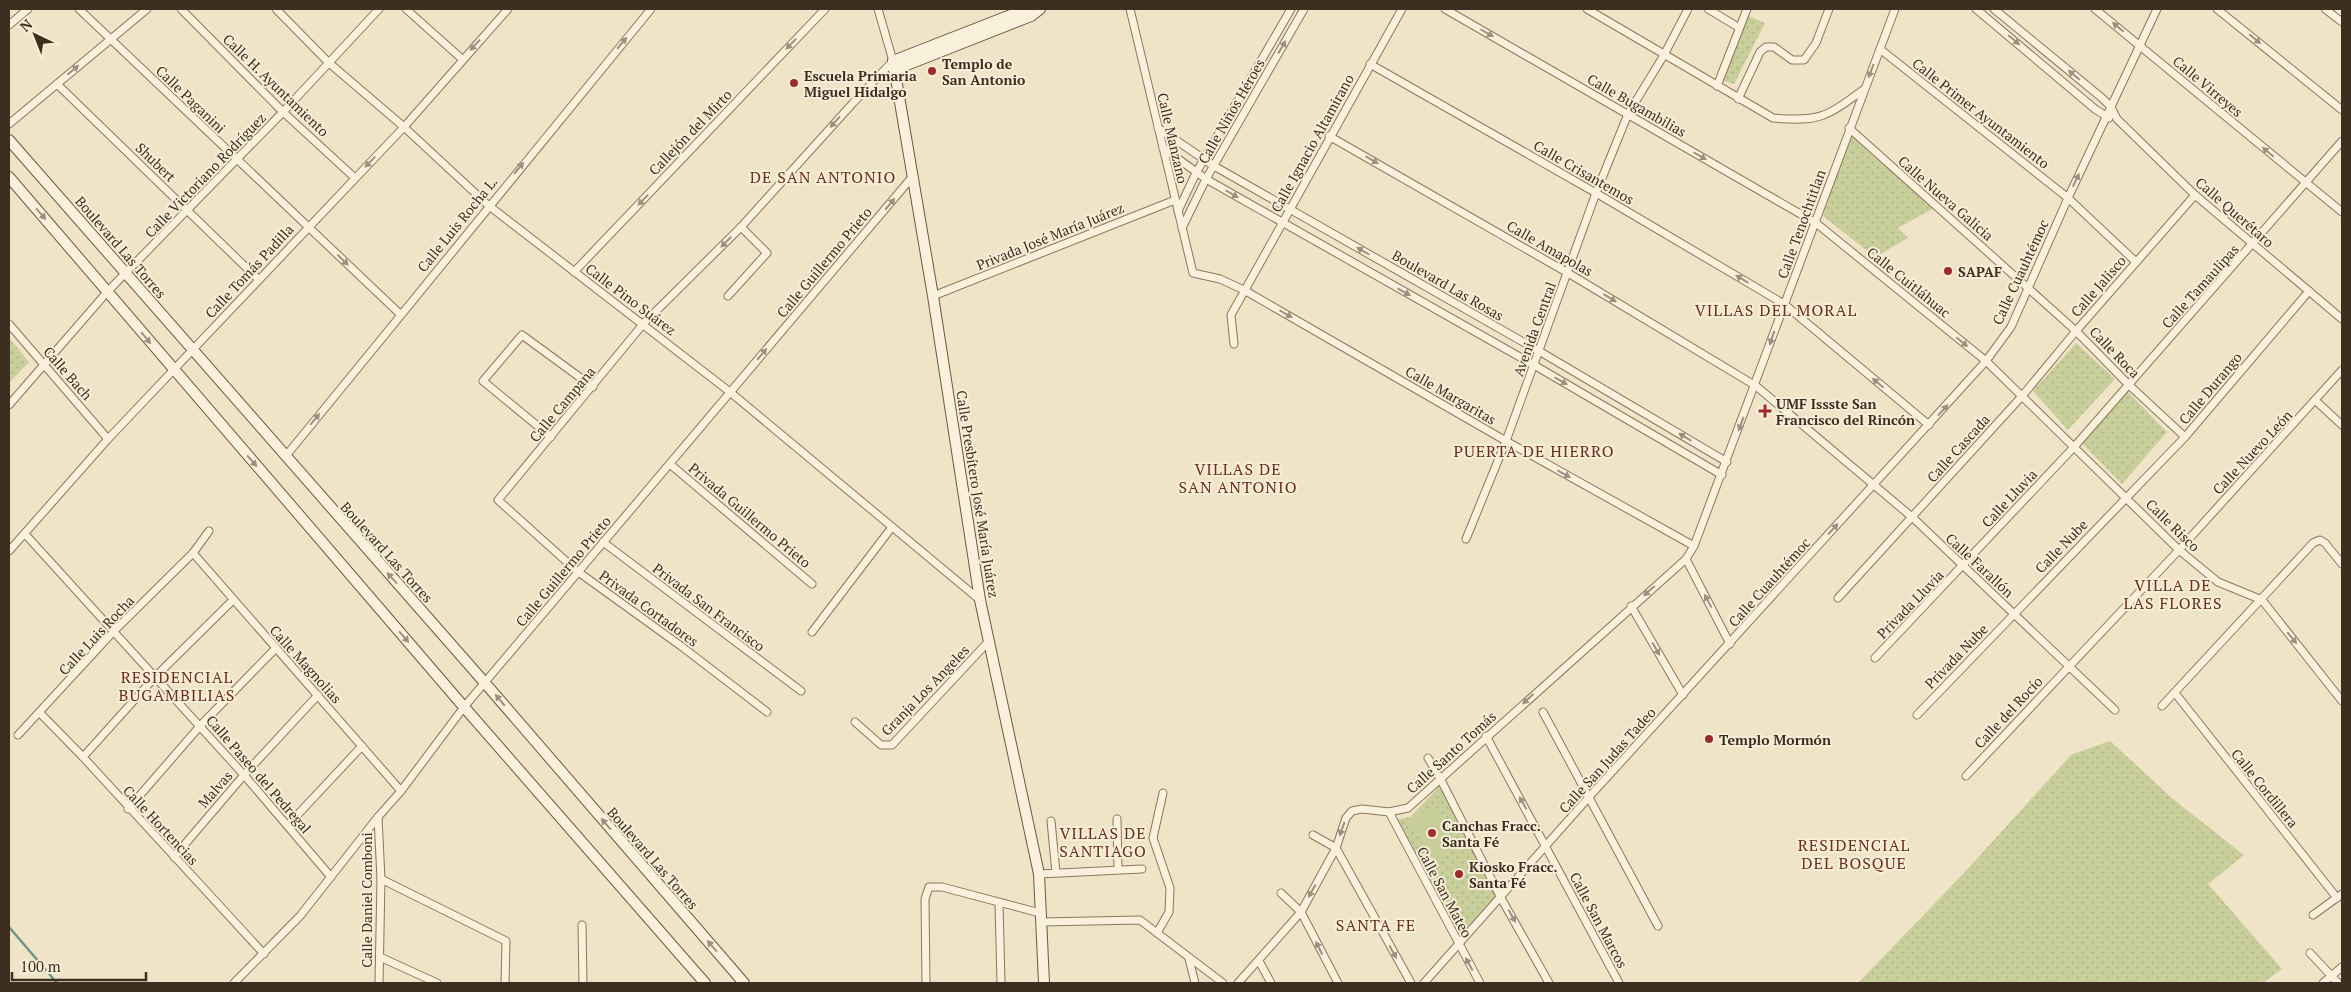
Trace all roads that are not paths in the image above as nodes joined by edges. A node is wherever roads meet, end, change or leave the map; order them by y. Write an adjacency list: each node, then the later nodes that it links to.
1 (28, 9): 34 (street)
2 (79, 9): 36 (street, Calle Paganini)
3 (147, 9): 36 (street)
4 (181, 9): 50 (street, Calle H. Ayuntamiento)
5 (276, 9): 41 (street, Calle Pino Suárez)
6 (379, 9): 41 (street, Calle Victoriano Rodríguez)
7 (406, 9): 40 (street)
8 (508, 9): 40 (street, Calle Tomás Padilla, one-way to 40)
9 (650, 9): 75 (street, Calle Luis Rocha L., one-way to 9)
10 (825, 9): 87 (street, Callejón del Mirto, one-way to 87)
11 (878, 9): 43 (street, Calle Presbítero José María Juárez)
12 (1026, 9): 43 (street)
13 (1040, 9): 43 (street)
14 (1130, 9): 56 (street, Calle Manzano)
15 (1291, 9): 63 (street, Calle Niños Héroes)
16 (1304, 9): 64 (street, Calle Niños Héroes, one-way to 16)
17 (1402, 9): 42 (street, Calle Ignacio Altamirano)
18 (1445, 9): 51 (street, Calle Bugambilias, one-way to 51)
19 (1586, 9): 39 (street)
20 (1688, 9): 39 (street, Avenida Central)
21 (1708, 9): 35 (street)
22 (1747, 9): 35 (street)
23 (1829, 9): 47 (street)
24 (1895, 9): 38 (street, Calle Tenochtitlan)
25 (1976, 9): 52 (street, one-way to 52)
26 (1994, 9): 48 (street, one-way to 26)
27 (2095, 9): 37 (street, Calle Virreyes, one-way to 27)
28 (2157, 9): 37 (street, Calle Cuauhtémoc)
29 (2217, 9): 49 (street, one-way to 49)
30 (2325, 9): 33 (street)
31 (2338, 9): 32 (street)
32 (2342, 12)
33 (2342, 22)
34 (9, 25)
35 (1738, 27): 45 (street)
36 (111, 38): 44 (street, one-way to 36); 62 (street, Calle Paganini)
37 (2140, 46): 48 (street, Calle Cuauhtémoc); 70 (street, Calle Virreyes, one-way to 37)
38 (1880, 48): 46 (street, Calle Tenochtitlan, one-way to 46); 73 (street, Calle Primer Ayuntamiento)
39 (1664, 54): 45 (street); 51 (street, Avenida Central)
40 (462, 58): 55 (street, Calle Tomás Padilla)
41 (328, 62): 50 (street, Calle Victoriano Rodríguez); 55 (street, Calle Pino Suárez)
42 (1370, 64): 58 (street, Calle Ignacio Altamirano); 71 (street, Calle Crisantemos)
43 (894, 66): 66 (street, Calle Presbítero José María Juárez); 83 (street, Calle Campana, one-way to 83)
44 (57, 84): 54 (street); 77 (street, Shubert)
45 (1717, 86): 47 (street)
46 (1863, 90): 47 (street); 57 (street, Calle Tenochtitlan)
47 (1738, 99)
48 (2111, 107): 52 (street, Calle Cuauhtémoc); 53 (street, Calle Querétaro)
49 (2342, 110)
50 (283, 112): 62 (street, Calle Victoriano Rodríguez); 68 (street, Calle H. Ayuntamiento)
51 (1628, 114): 71 (street, Avenida Central); 81 (street, Calle Bugambilias, one-way to 81)
52 (2106, 117): 53 (street); 73 (street, Calle Cuauhtémoc, one-way to 52)
53 (2117, 119): 72 (street, Calle Querétaro)
54 (9, 124)
55 (404, 127): 68 (street, Calle Tomás Padilla, one-way to 68); 75 (street, Calle Pino Suárez)
56 (1158, 128): 61 (street, Calle Manzano); 63 (street, Boulevard Las Rosas)
57 (1848, 128): 81 (street, Calle Tenochtitlan); 92 (street, Calle Nueva Galicia)
58 (1329, 136): 76 (street, Calle Ignacio Altamirano); 89 (street, Calle Amapolas, one-way to 89)
59 (9, 140): 90 (street, Boulevard Las Torres)
60 (2342, 141): 70 (street, Calle Tamaulipas)
61 (1163, 148): 65 (street, Boulevard Las Rosas); 74 (street, Calle Manzano)
62 (237, 160): 77 (street, Calle Victoriano Rodríguez); 82 (street, Calle Paganini)
63 (1204, 160): 64 (street, Boulevard Las Rosas); 65 (street, Calle Niños Héroes)
64 (1214, 166): 69 (street, Calle Niños Héroes); 76 (street, Boulevard Las Rosas)
65 (1196, 173): 69 (street, Boulevard Las Rosas); 78 (street, Calle Niños Héroes)
66 (914, 176): 97 (street, Calle Presbítero José María Juárez); 115 (street, Calle Guillermo Prieto, one-way to 66)
67 (9, 178): 95 (street, one-way to 95)
68 (355, 178): 82 (street, Calle Tomás Padilla)
69 (1206, 179): 80 (street, Boulevard Las Rosas, one-way to 80); 84 (street, Calle Niños Héroes)
70 (2306, 183): 79 (street, Calle Virreyes); 85 (street, Calle Tamaulipas)
71 (1596, 193): 89 (street, Avenida Central); 98 (street, Calle Crisantemos, one-way to 71)
72 (2195, 195): 85 (street, Calle Querétaro); 86 (street, Calle Jalisco)
73 (2068, 198): 86 (street, Calle Primer Ayuntamiento); 92 (street, Calle Cuauhtémoc)
74 (1175, 200): 78 (street, Calle Manzano); 97 (street, Privada José María Juárez)
75 (488, 205): 87 (street, Calle Pino Suárez); 99 (street, Calle Luis Rocha L.)
76 (1290, 210): 80 (street, Calle Ignacio Altamirano); 106 (street, Boulevard Las Rosas, one-way to 76)
77 (188, 211): 90 (street, Calle Victoriano Rodríguez); 91 (street, Shubert)
78 (1178, 211): 84 (street, Calle Manzano)
79 (2342, 212)
80 (1282, 223): 93 (street, Calle Ignacio Altamirano); 109 (street, Boulevard Las Rosas, one-way to 109)
81 (1816, 223): 98 (street, Calle Tenochtitlan); 107 (street, Calle Cuitláhuac, one-way to 107)
82 (308, 226): 91 (street, Calle Tomás Padilla); 99 (street, Calle Paganini, one-way to 99)
83 (741, 227): 96 (street); 101 (street, Calle Campana, one-way to 101)
84 (1182, 228): 88 (street, Calle Manzano)
85 (2253, 245): 94 (street, Calle Querétaro); 112 (street, Calle Tamaulipas)
86 (2136, 262): 103 (street, Calle Jalisco)
87 (574, 272): 101 (street, Calle Pino Suárez)
88 (1193, 273): 93 (street, Calle Margaritas)
89 (1568, 273): 106 (street, Avenida Central); 113 (street, Calle Amapolas, one-way to 113)
90 (126, 274): 95 (street, Calle Victoriano Rodríguez); 105 (street, Boulevard Las Torres)
91 (258, 279): 105 (street, Calle Tomás Padilla)
92 (2028, 286): 103 (street, Calle Roca); 107 (street, Calle Cuauhtémoc)
93 (1244, 290): 104 (street, Calle Ignacio Altamirano); 124 (street, Calle Margaritas, one-way to 124)
94 (2309, 291): 100 (street, Calle Querétaro); 122 (street, Calle Durango)
95 (108, 292): 108 (street, Calle Victoriano Rodríguez); 111 (street, one-way to 111)
96 (728, 296)
97 (933, 296): 150 (street, Calle Presbítero José María Juárez)
98 (1784, 304): 113 (street, Calle Tenochtitlan, one-way to 113); 119 (street, Calle Crisantemos, one-way to 98)
99 (400, 314): 126 (street, Calle Luis Rocha L., one-way to 99)
100 (2342, 319)
101 (644, 323): 114 (street, Calle Campana); 115 (street, Calle Pino Suárez)
102 (9, 324): 108 (street, Calle Bach)
103 (2076, 331): 112 (street, Calle Roca); 116 (street, Calle Jalisco)
104 (1234, 344)
105 (192, 350): 111 (street, Calle Tomás Padilla); 126 (street, Boulevard Las Torres)
106 (1539, 351): 109 (street, Avenida Central); 127 (street, Boulevard Las Rosas, one-way to 106)
107 (1986, 361): 116 (street, Calle Risco); 119 (street, Calle Cuauhtémoc, one-way to 107)
108 (43, 364): 118 (street, Calle Victoriano Rodríguez); 123 (street, Calle Bach)
109 (1534, 365): 124 (street, Avenida Central); 129 (street, Boulevard Las Rosas, one-way to 129)
110 (2342, 370): 117 (street, Calle Nuevo León)
111 (174, 371): 123 (street, Calle Tomás Padilla); 169 (street, one-way to 169)
112 (2128, 384): 122 (street, Calle Roca); 125 (street, Calle Tamaulipas)
113 (1756, 386): 127 (street, Calle Tenochtitlan, one-way to 127); 130 (street, Calle Amapolas)
114 (593, 387): 121 (street, Calle Campana); 121 (street)
115 (730, 392): 128 (street, Calle Guillermo Prieto); 134 (street, Calle Pino Suárez)
116 (2023, 395): 125 (street, Calle Risco); 133 (street, Calle Cascada)
117 (2316, 402): 120 (street); 140 (street, Calle Nuevo León)
118 (9, 405)
119 (1930, 425): 130 (street, Calle Cuauhtémoc)
120 (2342, 425)
121 (551, 437): 132 (street, Calle Campana)
122 (2185, 437): 131 (street, Calle Durango)
123 (108, 439): 136 (street, Calle Tomás Padilla)
124 (1506, 441): 137 (street, Avenida Central); 139 (street, Calle Margaritas, one-way to 139)
125 (2074, 447): 131 (street, Calle Risco); 145 (street, Calle Lluvia)
126 (285, 457): 162 (street, Boulevard Las Torres, one-way to 126)
127 (1727, 462): 129 (street, Calle Tenochtitlan)
128 (671, 465): 138 (street, Calle Guillermo Prieto); 147 (street, Privada Guillermo Prieto)
129 (1722, 475): 139 (street, Calle Tenochtitlan)
130 (1874, 484): 133 (street, Calle Farallón); 157 (street, Calle Cuauhtémoc, one-way to 130)
131 (2126, 496): 140 (street, Calle Risco); 153 (street, Calle Nube)
132 (498, 500): 146 (street, Privada Cortadores)
133 (1912, 517): 145 (street, Calle Farallón); 148 (street, Calle Cascada)
134 (892, 527): 150 (street, Calle Pino Suárez); 155 (street)
135 (209, 531): 142 (street, Calle Luis Rocha)
136 (26, 534): 141 (street, Calle Tomás Padilla); 154 (street, Calle Paseo del Pedregal)
137 (1466, 539)
138 (603, 542): 146 (street, Calle Guillermo Prieto); 163 (street, Privada San Francisco)
139 (1694, 546): 143 (street, Calle Tenochtitlan)
140 (2179, 550): 151 (street, Calle Risco); 160 (street, Calle Nuevo León)
141 (9, 551)
142 (193, 553): 149 (street, Calle Magnolias); 154 (street, Calle Luis Rocha)
143 (1686, 559): 152 (street, Calle Santo Tomás, one-way to 152); 157 (street, one-way to 143)
144 (2342, 564): 151 (street)
145 (1963, 567): 153 (street, Calle Farallón); 159 (street, Privada Lluvia)
146 (577, 571): 162 (street, Calle Guillermo Prieto); 171 (street, Privada Cortadores)
147 (812, 584)
148 (1838, 598)
149 (233, 600): 158 (street, Calle Magnolias); 161 (street)
150 (980, 600): 156 (street, Calle Presbítero José María Juárez)
151 (2262, 600): 164 (street); 167 (street, Calle Risco, one-way to 167)
152 (1631, 606): 166 (street, one-way to 166); 178 (street, Calle Santo Tomás, one-way to 178)
153 (2013, 614): 160 (street, Calle Farallón); 174 (street, Privada Nube)
154 (114, 631): 161 (street, Calle Paseo del Pedregal); 173 (street, Calle Luis Rocha)
155 (812, 632)
156 (988, 642): 175 (street, Granja Los Angeles); 201 (street, Calle Presbítero José María Juárez)
157 (1730, 644): 166 (street, Calle San Judas Tadeo)
158 (276, 648): 165 (street, Calle Magnolias); 176 (street)
159 (1875, 658)
160 (2069, 665): 170 (street, Calle Farallón); 183 (street, Calle del Rocío)
161 (156, 676): 176 (street, Calle Paseo del Pedregal); 180 (street)
162 (485, 683): 169 (street, Calle Guillermo Prieto); 228 (street, Boulevard Las Torres, one-way to 162)
163 (800, 691)
164 (2175, 693): 168 (street); 205 (street, Calle Cordillera)
165 (318, 695): 179 (street, Calle Magnolias); 182 (street, Malvas)
166 (1683, 695): 187 (street, Calle San Judas Tadeo)
167 (2342, 700)
168 (2162, 706)
169 (464, 707): 185 (street, Calle Guillermo Prieto); 227 (street)
170 (2115, 710)
171 (767, 712)
172 (1543, 712): 187 (street)
173 (40, 714): 177 (street, Calle Luis Rocha); 180 (street, Calle Hortencias)
174 (1917, 715)
175 (855, 722)
176 (200, 726): 182 (street, Calle Paseo del Pedregal); 188 (street)
177 (18, 734)
178 (1486, 736): 184 (street, Calle Santo Tomás); 195 (street, Calle San Marcos, one-way to 178)
179 (362, 746): 185 (street, Calle Magnolias); 193 (street)
180 (83, 757): 188 (street, Calle Hortencias)
181 (1428, 758): 184 (street)
182 (244, 775): 193 (street, Calle Paseo del Pedregal); 197 (street, Malvas)
183 (1966, 776)
184 (1441, 780): 189 (street, Calle Santo Tomás); 206 (street)
185 (401, 791): 190 (street, Calle Guillermo Prieto)
186 (1163, 793): 213 (street)
187 (1589, 797): 195 (street, Calle San Judas Tadeo); 212 (street)
188 (128, 809): 197 (street, Calle Hortencias)
189 (1389, 812): 196 (street, Calle Santo Tomás, one-way to 196); 214 (street, Calle San Mateo)
190 (378, 817): 202 (street, Calle Guillermo Prieto); 203 (street, Calle Daniel Comboni)
191 (1117, 819): 198 (street)
192 (1051, 821): 200 (street)
193 (288, 825): 202 (street, Calle Paseo del Pedregal)
194 (1313, 836): 196 (street)
195 (1546, 846): 206 (street, Calle San Judas Tadeo); 241 (street, Calle San Marcos)
196 (1336, 848): 208 (street, Calle Santo Tomás, one-way to 208); 237 (street, one-way to 237)
197 (174, 858): 216 (street, Calle Hortencias)
198 (1118, 869): 199 (street); 200 (street)
199 (1142, 869)
200 (1056, 873): 201 (street)
201 (1039, 874): 210 (street, Calle Presbítero José María Juárez)
202 (331, 877): 216 (street, Calle Guillermo Prieto)
203 (381, 878): 217 (street, Calle Daniel Comboni); 225 (street)
204 (1282, 893): 208 (street)
205 (2340, 896): 209 (street)
206 (1501, 898): 214 (street, Calle San Judas Tadeo); 240 (street, one-way to 240)
207 (999, 903): 210 (street); 229 (street); 230 (street)
208 (1301, 912): 219 (street, Calle Santo Tomás); 236 (street, one-way to 208)
209 (2312, 915)
210 (1041, 918): 213 (street); 231 (street, Calle Presbítero José María Juárez)
211 (582, 925): 226 (street)
212 (1658, 926)
213 (1157, 933): 218 (street)
214 (1459, 945): 238 (street, Calle San Judas Tadeo); 239 (street, Calle San Mateo, one-way to 214)
215 (2310, 953): 221 (street)
216 (264, 954): 222 (street, Calle Guillermo Prieto)
217 (380, 957): 223 (street, Calle Daniel Comboni); 224 (street)
218 (1189, 958): 232 (street); 233 (street)
219 (1259, 961): 234 (street, Calle Santo Tomás); 235 (street)
220 (2342, 967): 221 (street)
221 (2332, 976): 242 (street); 243 (street)
222 (234, 983)
223 (379, 983)
224 (437, 983)
225 (505, 983)
226 (583, 983)
227 (705, 983)
228 (744, 983)
229 (926, 983)
230 (1001, 983)
231 (1044, 983)
232 (1195, 983)
233 (1223, 983)
234 (1238, 983)
235 (1271, 983)
236 (1338, 983)
237 (1410, 983)
238 (1424, 983)
239 (1480, 983)
240 (1549, 983)
241 (1619, 983)
242 (2324, 983)
243 (2338, 983)

